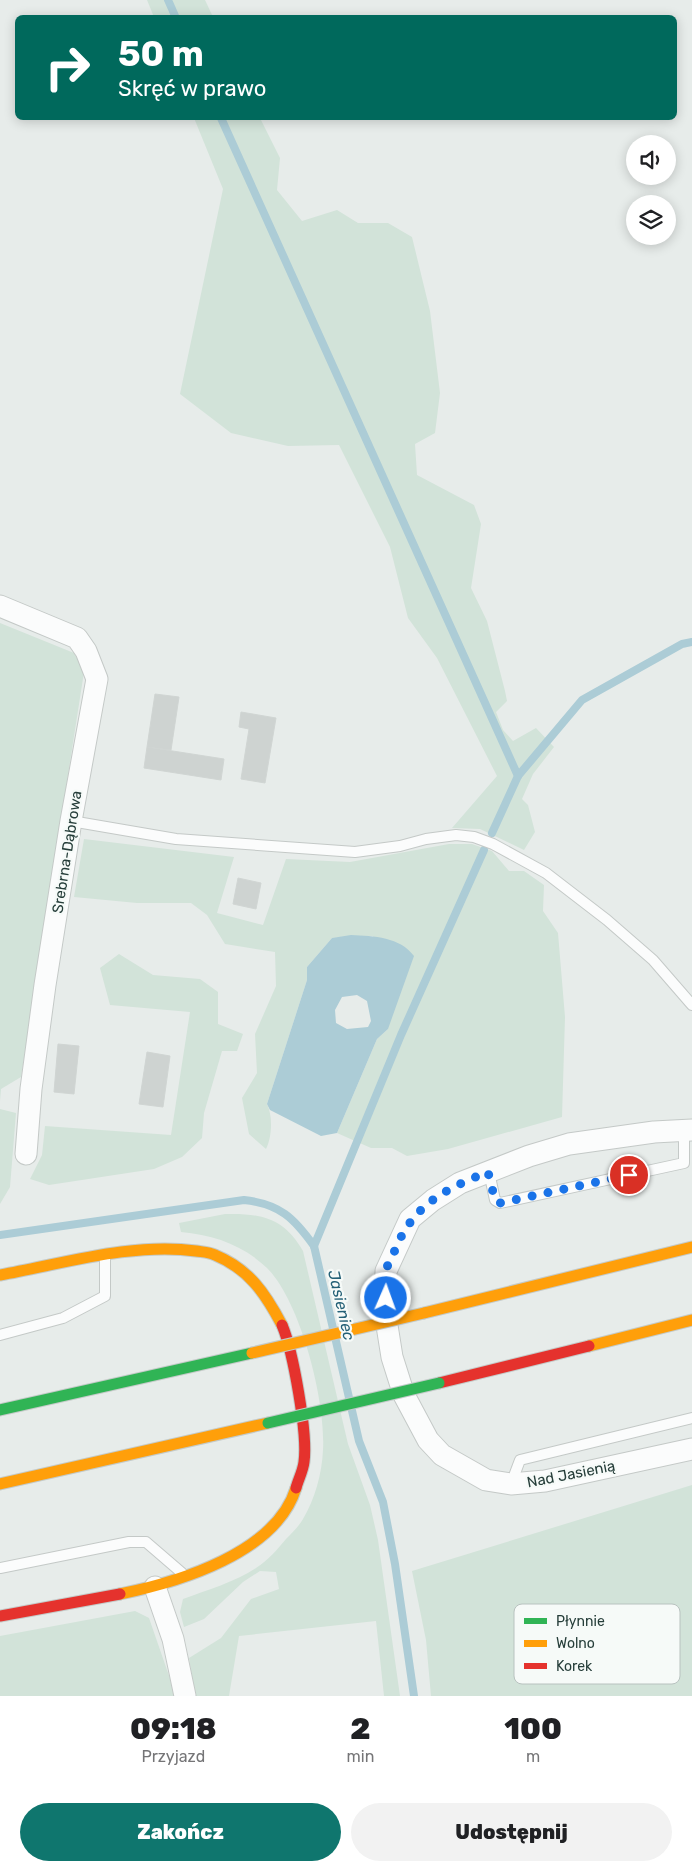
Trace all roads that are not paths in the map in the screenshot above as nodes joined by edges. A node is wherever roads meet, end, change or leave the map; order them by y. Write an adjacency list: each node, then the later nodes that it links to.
1 (0, 606): 2 (street, Srebrna-Dąbrowa)
2 (71, 821): 3 (lane); 5 (street, Srebrna-Dąbrowa)
3 (692, 1005)
4 (688, 1130): 6 (street, Nad Jasienią); 6 (lane)
5 (26, 1154)
6 (488, 1172): 16 (street, Nad Jasienią)
7 (692, 1247): 12 (main road, bridge)
8 (105, 1256): 9 (main road); 11 (lane); 18 (main road)
9 (0, 1275)
10 (692, 1320): 15 (main road, bridge)
11 (0, 1335)
12 (0, 1410)
13 (692, 1418): 16 (lane)
14 (692, 1449): 16 (street, Nad Jasienią)
15 (0, 1484)
16 (511, 1484)
17 (0, 1568): 18 (lane)
18 (184, 1575): 19 (main road)
19 (155, 1587): 20 (main road); 21 (street)
20 (0, 1616)
21 (185, 1696)

